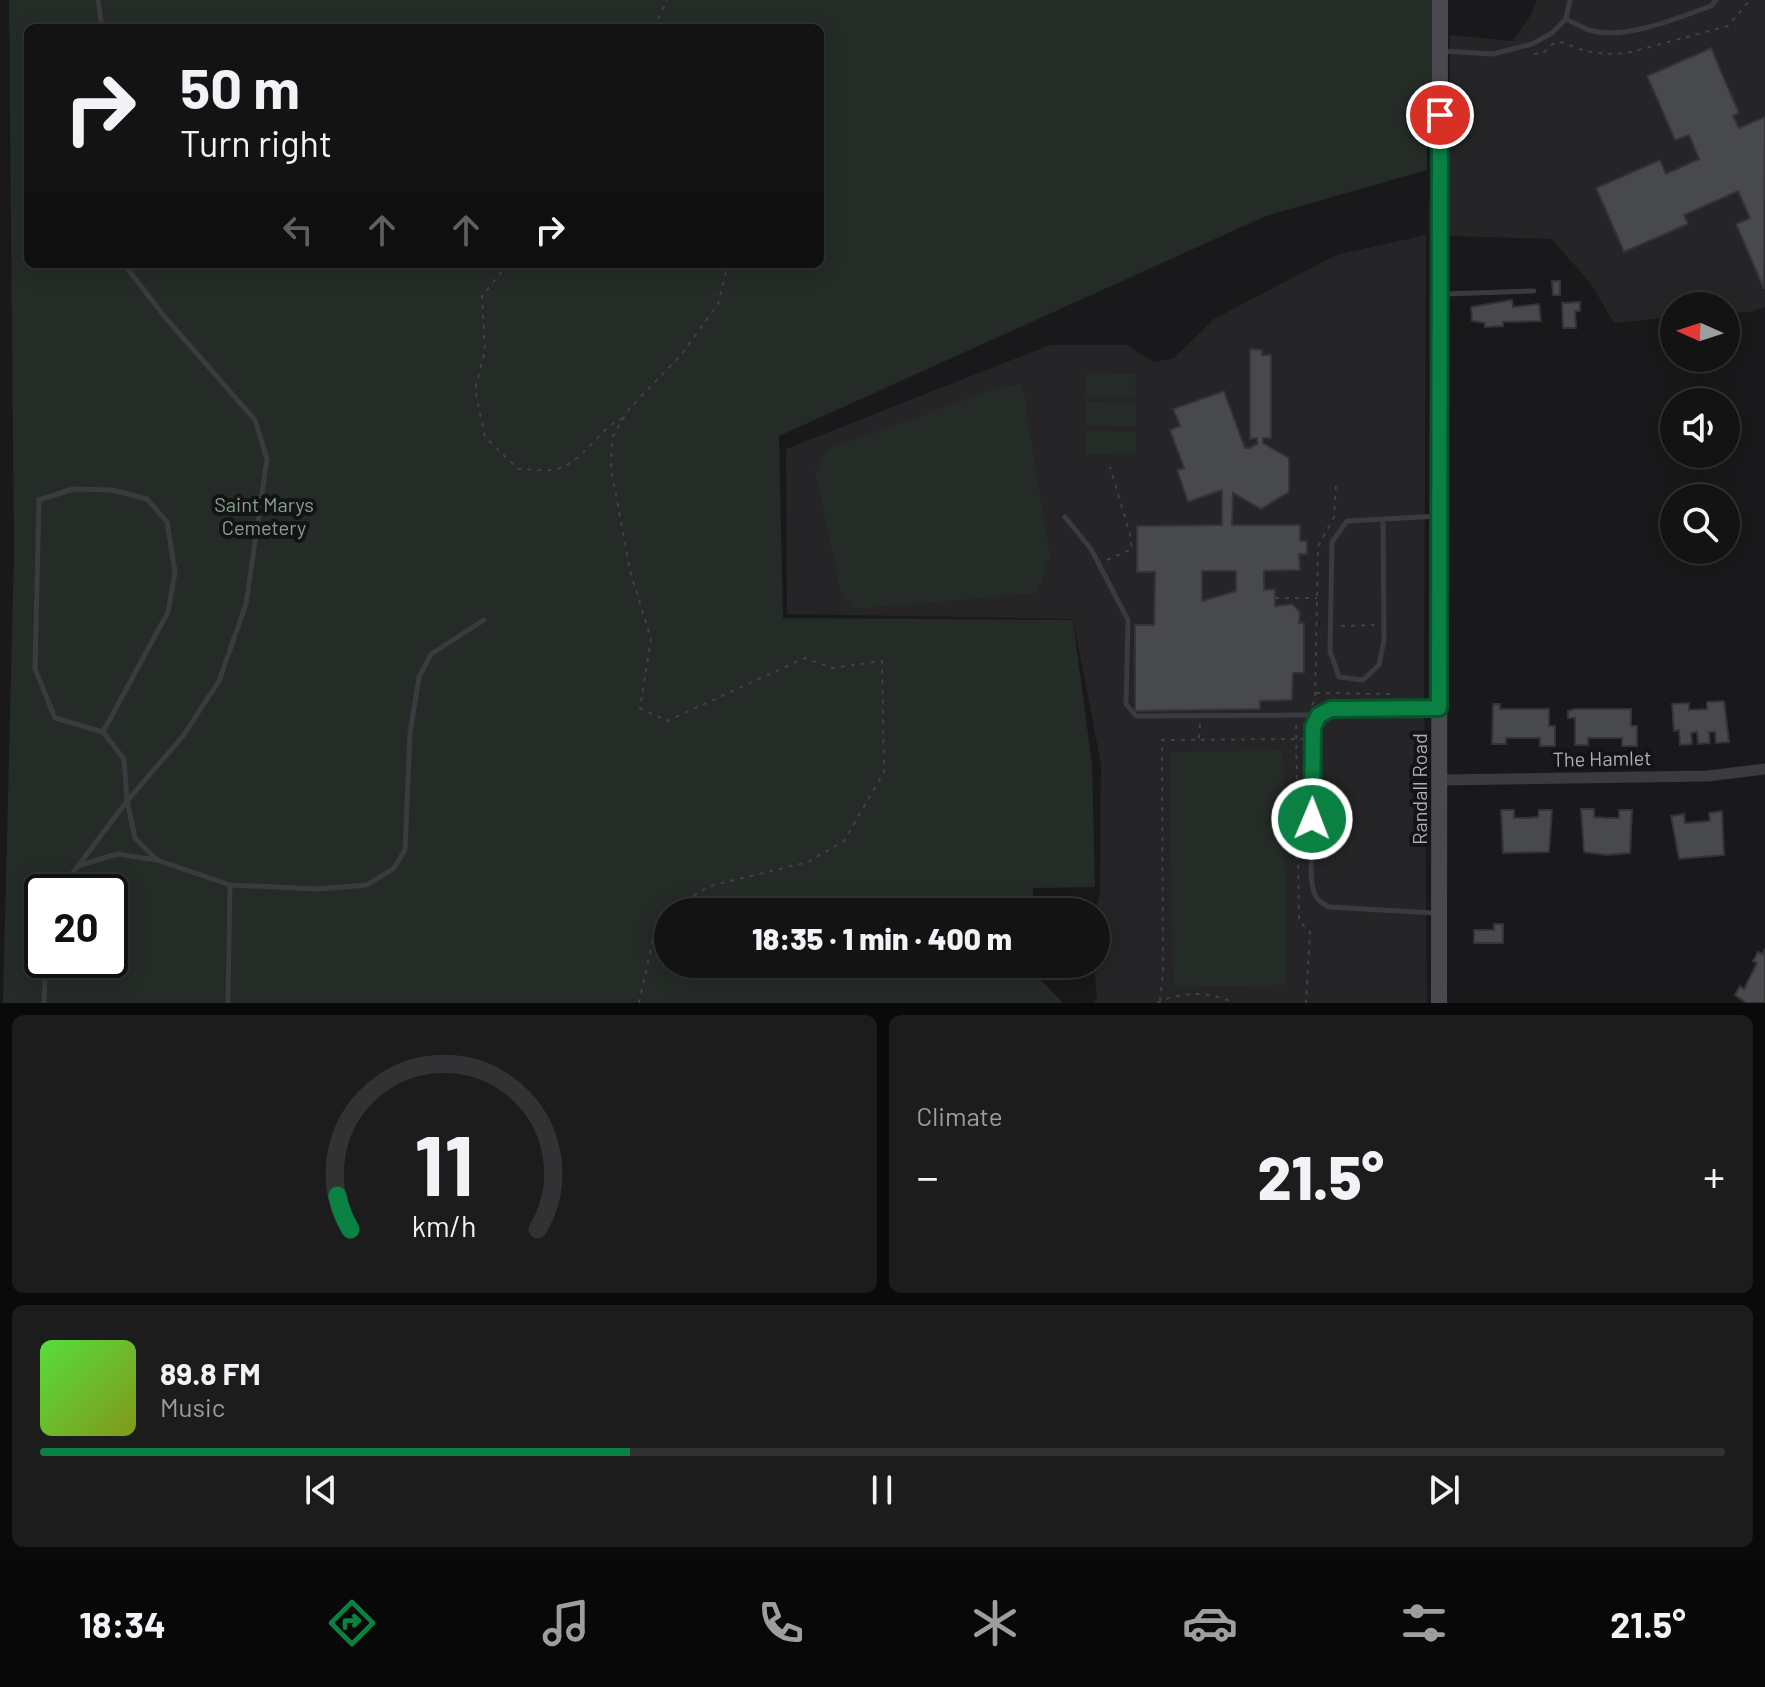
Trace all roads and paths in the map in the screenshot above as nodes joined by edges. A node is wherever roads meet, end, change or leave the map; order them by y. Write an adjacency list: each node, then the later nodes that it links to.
1 (98, 0): 9 (lane)
2 (667, 0): 8 (path)
3 (1440, 0): 11 (street, Randall Road)
4 (1570, 0): 7 (lane)
5 (1716, 0): 7 (lane)
6 (1750, 0): 12 (path)
7 (1566, 19): 11 (lane)
8 (657, 22): 10 (path)
9 (101, 24)
10 (647, 24)
11 (1440, 51): 17 (street, Randall Road)
12 (1528, 56)
13 (127, 268): 39 (lane)
14 (505, 268): 18 (path)
15 (725, 268): 18 (path)
16 (1534, 291): 17 (lane)
17 (1439, 294): 20 (street, Randall Road)
18 (623, 418): 49 (path)
19 (1110, 467): 23 (path)
20 (1439, 516): 22 (lane); 31 (street, Randall Road)
21 (1065, 517): 23 (lane)
22 (1383, 519): 27 (lane); 28 (lane)
23 (1098, 563): 32 (lane)
24 (1275, 598): 25 (path)
25 (1317, 598)
26 (484, 620): 43 (lane)
27 (1383, 625): 28 (path); 28 (lane)
28 (1330, 626)
29 (1316, 693): 30 (path)
30 (1391, 694)
31 (1439, 708): 33 (lane); 38 (street, Randall Road)
32 (1200, 715): 33 (lane); 35 (path)
33 (1319, 715): 36 (lane)
34 (103, 732): 34 (lane); 39 (lane)
35 (1199, 739): 36 (path); 46 (path)
36 (1313, 739): 44 (lane)
37 (1765, 769): 38 (street, The Hamlet)
38 (1440, 780): 44 (street, Randall Road)
39 (127, 801): 40 (lane); 41 (lane)
40 (157, 860): 41 (lane); 43 (lane)
41 (78, 866): 42 (lane)
42 (72, 874)
43 (230, 885): 48 (lane)
44 (1439, 913): 51 (street, Randall Road)
45 (45, 978): 47 (lane)
46 (1158, 1002): 50 (path)
47 (44, 1003)
48 (228, 1003)
49 (639, 1003)
50 (1234, 1003)
51 (1439, 1003)

